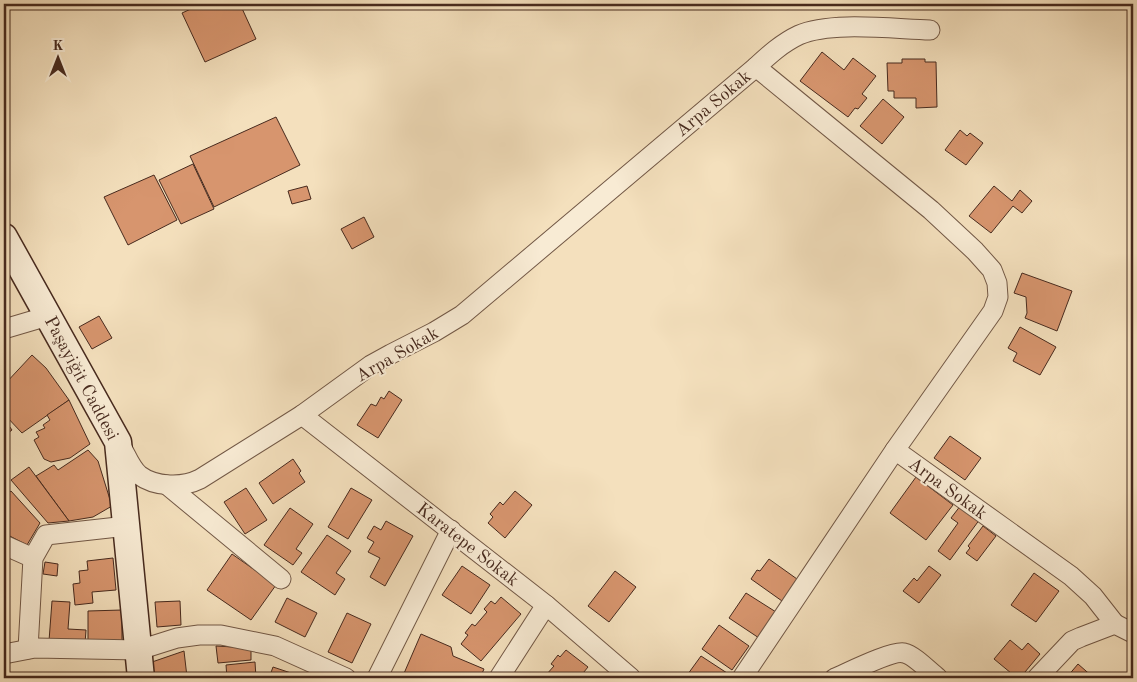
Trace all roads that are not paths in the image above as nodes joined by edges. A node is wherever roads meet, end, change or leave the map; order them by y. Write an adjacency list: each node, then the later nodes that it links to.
1 (930, 30): 2 (street)
2 (756, 67): 6 (street, Arpa Sokak); 8 (street, Arpa Sokak)
3 (6, 247): 4 (main road, Paşayiğit Caddesi)
4 (48, 316): 5 (street); 7 (main road, Paşayiğit Caddesi)
5 (4, 329)
6 (302, 415): 9 (street, Arpa Sokak); 11 (street, Karatepe Sokak)
7 (118, 442): 9 (street); 10 (main road, Paşayiğit Caddesi)
8 (895, 450): 16 (street, Arpa Sokak); 26 (street)
9 (159, 483): 10 (street, Arpa Sokak); 14 (street)
10 (126, 516): 13 (street); 19 (main road, Paşayiğit Caddesi)
11 (451, 530): 15 (street, Karatepe Sokak); 23 (street)
12 (4, 545): 13 (street)
13 (34, 558): 18 (street)
14 (281, 579)
15 (546, 605): 24 (street); 25 (street, Karatepe Sokak)
16 (1115, 624): 17 (street); 29 (street)
17 (1133, 633)
18 (28, 649): 19 (street); 20 (street)
19 (139, 650): 21 (main road, Paşayiğit Caddesi); 22 (street)
20 (4, 654)
21 (141, 678)
22 (346, 678)
23 (377, 678)
24 (499, 678)
25 (631, 678)
26 (742, 678)
27 (835, 678): 28 (street)
28 (938, 678)
29 (1037, 678)

